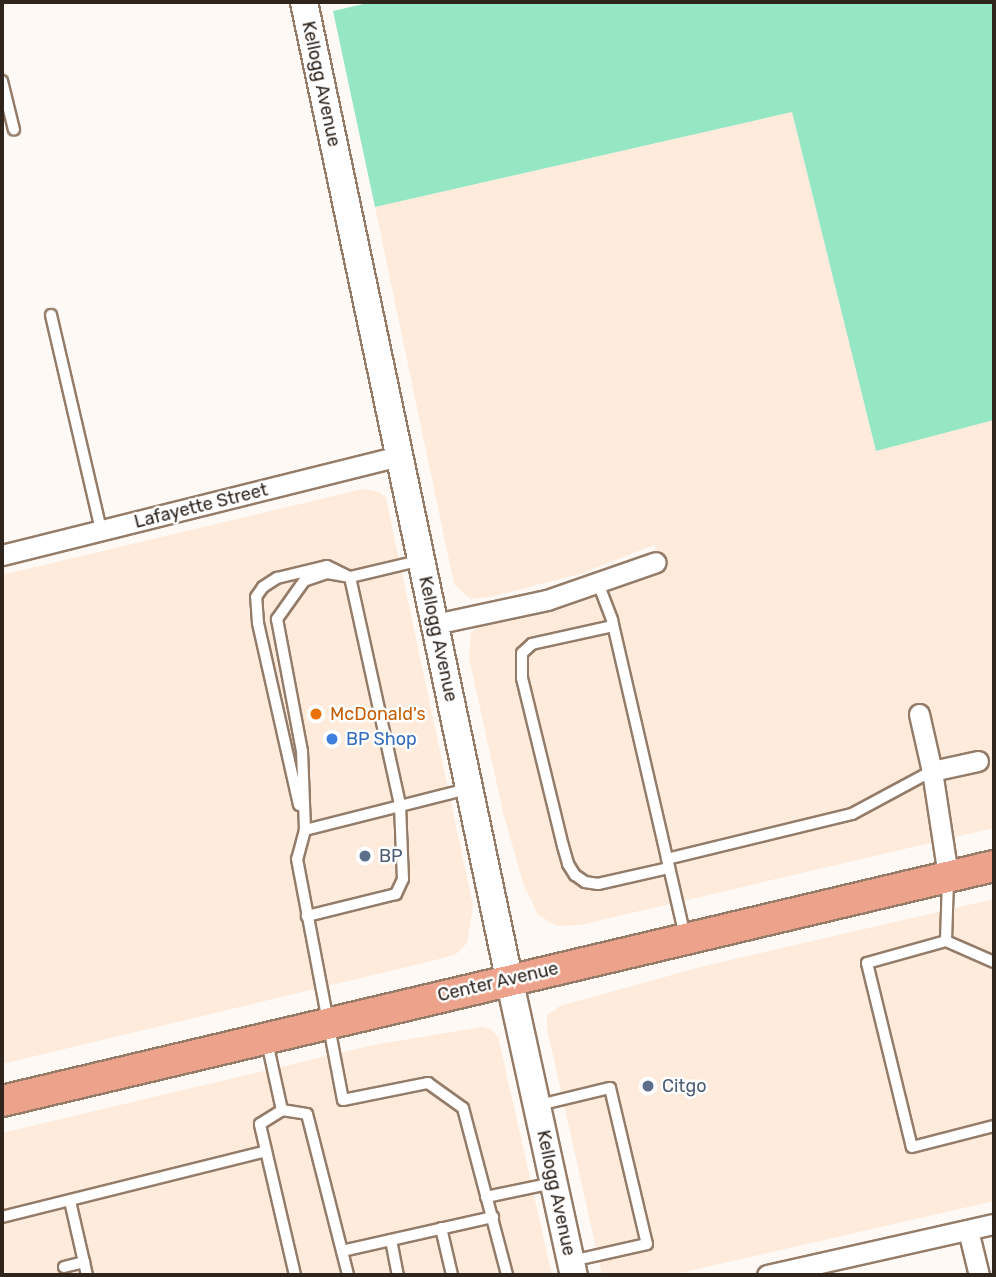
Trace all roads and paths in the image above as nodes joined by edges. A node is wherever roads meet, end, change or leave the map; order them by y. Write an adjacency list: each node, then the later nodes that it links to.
1 (304, 2): 5 (street, Kellogg Avenue)
2 (2, 81): 3 (lane)
3 (14, 130)
4 (51, 315): 6 (lane)
5 (400, 456): 6 (street, Lafayette Street); 8 (street, Kellogg Avenue)
6 (101, 530): 7 (street, Lafayette Street)
7 (2, 555)
8 (422, 560): 10 (lane); 12 (street, Kellogg Avenue)
9 (656, 562): 11 (street)
10 (350, 577): 18 (lane); 19 (lane); 19 (lane)
11 (598, 583): 12 (street); 13 (lane)
12 (435, 624): 17 (street, Kellogg Avenue)
13 (613, 626): 20 (lane); 20 (lane)
14 (919, 714): 16 (street)
15 (978, 761): 16 (street)
16 (932, 771): 20 (lane); 22 (street)
17 (469, 789): 18 (lane); 27 (street, Kellogg Avenue)
18 (400, 805): 19 (lane); 23 (lane)
19 (305, 830): 23 (lane)
20 (668, 864): 24 (lane)
21 (994, 866): 22 (main road, Center Avenue)
22 (948, 876): 24 (main road, Center Avenue); 25 (lane)
23 (307, 916): 28 (lane)
24 (685, 938): 27 (main road, Center Avenue)
25 (946, 941): 26 (lane); 33 (lane)
26 (994, 962)
27 (509, 978): 28 (main road, Center Avenue); 31 (street, Kellogg Avenue)
28 (328, 1023): 29 (main road, Center Avenue); 36 (lane)
29 (266, 1037): 30 (main road, Center Avenue); 32 (lane)
30 (2, 1101)
31 (537, 1106): 35 (street, Kellogg Avenue); 47 (lane)
32 (282, 1110): 34 (lane); 44 (lane)
33 (994, 1126)
34 (266, 1150): 37 (lane); 50 (lane)
35 (554, 1183): 36 (lane); 47 (street, Kellogg Avenue)
36 (485, 1198): 39 (lane)
37 (70, 1200): 38 (lane); 45 (lane)
38 (2, 1217)
39 (494, 1217): 41 (lane); 54 (lane)
40 (994, 1224): 42 (street)
41 (441, 1228): 43 (lane); 53 (lane)
42 (968, 1230): 48 (street); 56 (street)
43 (391, 1240): 44 (lane); 52 (lane)
44 (342, 1251): 51 (lane)
45 (84, 1262): 46 (lane); 49 (lane)
46 (64, 1267)
47 (573, 1268)
48 (808, 1270): 55 (street)
49 (87, 1275)
50 (295, 1275)
51 (348, 1275)
52 (398, 1275)
53 (452, 1275)
54 (507, 1275)
55 (767, 1275)
56 (979, 1275)

